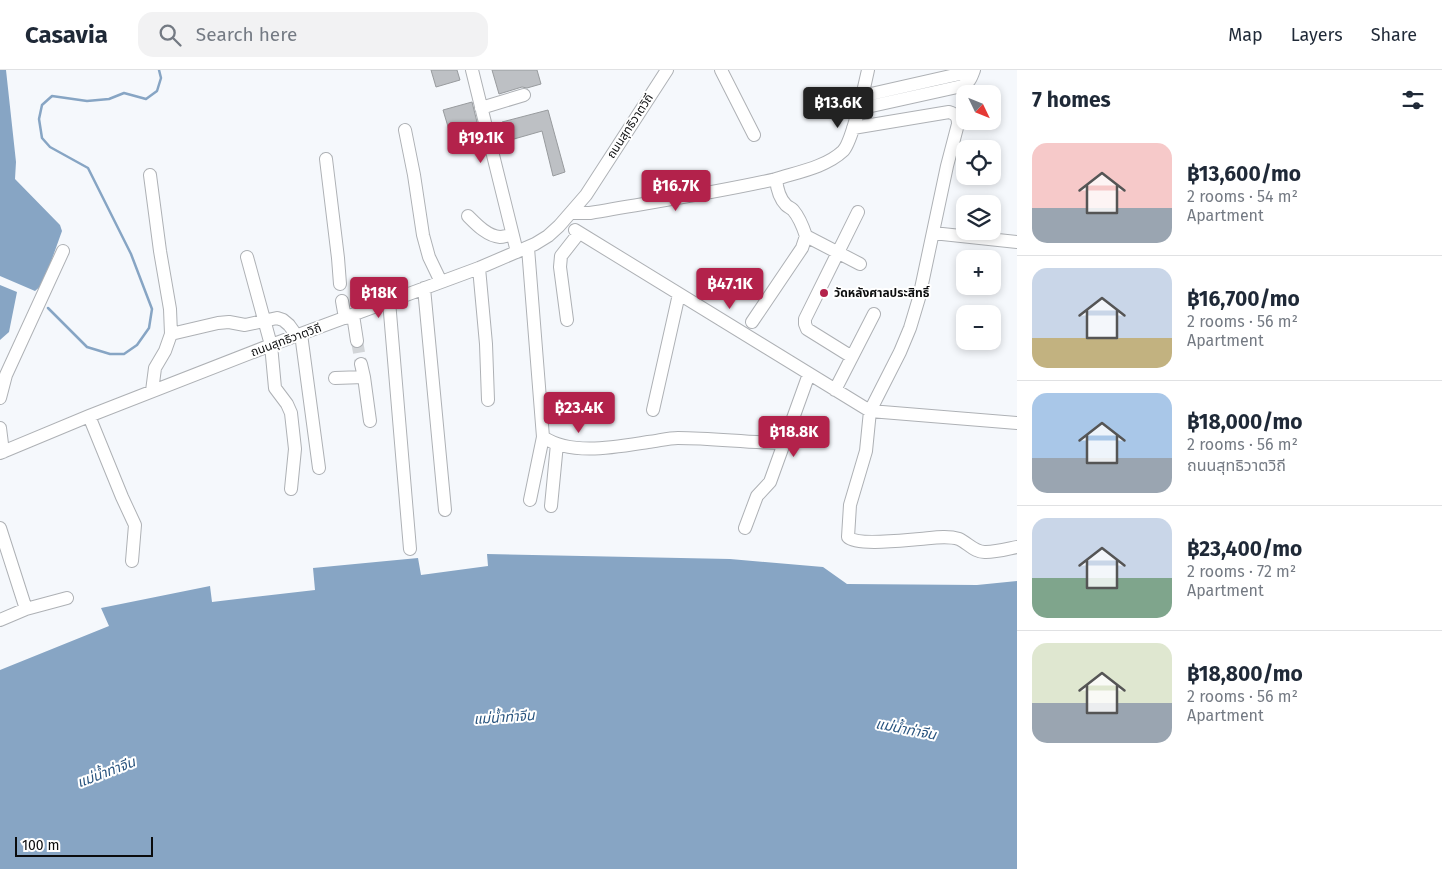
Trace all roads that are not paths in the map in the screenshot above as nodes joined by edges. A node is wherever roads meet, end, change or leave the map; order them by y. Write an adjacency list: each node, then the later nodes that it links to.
1 (472, 70): 8 (street)
2 (667, 70): 17 (street, ถนนสุทธิวาตวิถี)
3 (721, 70): 12 (street)
4 (868, 70): 7 (street)
5 (974, 71): 7 (street); 9 (street)
6 (524, 95): 8 (street)
7 (862, 96): 9 (street)
8 (481, 108): 22 (street)
9 (858, 109): 10 (street)
10 (853, 128): 15 (street); 21 (street)
11 (405, 130): 31 (street)
12 (754, 135)
13 (326, 159): 32 (street)
14 (150, 175): 42 (street)
15 (776, 178): 18 (street); 23 (street)
16 (858, 212): 27 (street)
17 (572, 213): 18 (street); 20 (street, ถนนสุทธิวาตวิถี)
18 (590, 213): 20 (street)
19 (468, 216): 22 (street)
20 (574, 230): 25 (street, ถนนสุทธิวาตวิถี); 34 (street); 39 (street)
21 (934, 233): 24 (street); 56 (street)
22 (512, 235): 25 (street)
23 (806, 236): 27 (street); 41 (street)
24 (1017, 242)
25 (522, 250): 30 (street, ถนนสุทธิวาตวิถี); 61 (street)
26 (63, 251): 53 (street)
27 (838, 253): 29 (street); 46 (street)
28 (247, 257): 40 (street)
29 (860, 264)
30 (479, 268): 31 (street, ถนนสุทธิวาตวิถี); 54 (street)
31 (441, 282): 33 (street, ถนนสุทธิวาตวิถี)
32 (340, 284)
33 (424, 288): 36 (street, ถนนสุทธิวาตวิถี); 69 (street)
34 (679, 294): 41 (street); 55 (street)
35 (342, 301): 38 (street)
36 (389, 301): 38 (street, ถนนสุทธิวาตวิถี); 73 (street)
37 (874, 314): 46 (street)
38 (349, 316): 43 (street, ถนนสุทธิวาตวิถี); 44 (street)
39 (567, 320)
40 (263, 321): 42 (street); 43 (street); 45 (street)
41 (748, 327): 48 (street)
42 (172, 334): 52 (street)
43 (299, 335): 45 (street, ถนนสุทธิวาตวิถี); 65 (street)
44 (357, 341)
45 (270, 345): 52 (street, ถนนสุทธิวาตวิถี); 66 (street)
46 (852, 357): 51 (street)
47 (361, 364): 49 (street)
48 (809, 374): 51 (street); 62 (street)
49 (364, 377): 50 (street); 58 (street)
50 (335, 378)
51 (834, 390): 56 (street)
52 (152, 391): 57 (street, ถนนสุทธิวาตวิถี)
53 (0, 398)
54 (488, 400)
55 (653, 410)
56 (870, 411): 59 (street); 72 (street)
57 (88, 416): 64 (street, ถนนสุทธิวาตวิถี); 74 (street)
58 (370, 421)
59 (1017, 423)
60 (0, 428): 64 (street)
61 (543, 437): 63 (street); 67 (street)
62 (785, 443): 63 (street); 71 (street)
63 (557, 444): 68 (street)
64 (2, 452)
65 (319, 468)
66 (291, 489)
67 (530, 500)
68 (551, 506)
69 (445, 510)
70 (0, 528): 76 (street)
71 (745, 528)
72 (1017, 547)
73 (410, 549)
74 (132, 561)
75 (67, 598): 76 (street)
76 (26, 609): 77 (street)
77 (0, 620)

